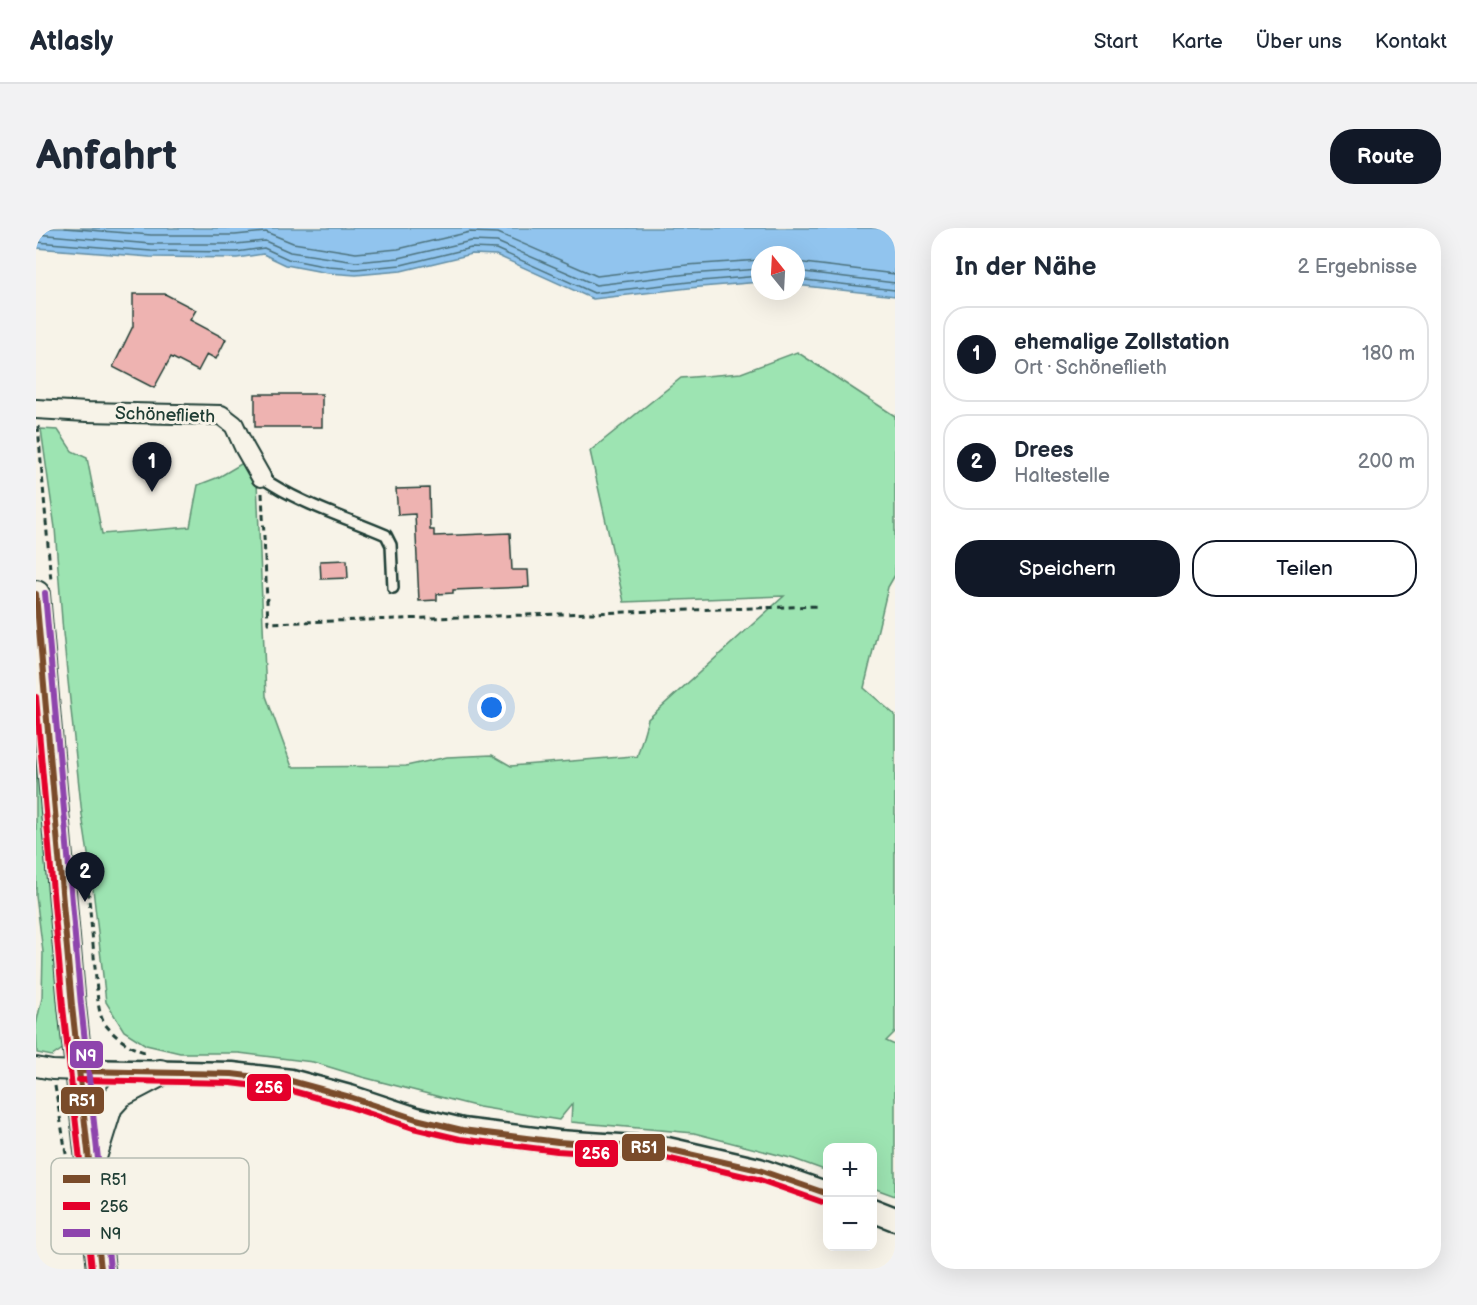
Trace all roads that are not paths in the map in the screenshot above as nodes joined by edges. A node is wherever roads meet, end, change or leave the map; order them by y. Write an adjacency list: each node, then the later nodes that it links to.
1 (36, 409): 2 (street, Schöneflieth)
2 (261, 477): 3 (lane)
3 (393, 588)
4 (36, 594): 7 (main road)
5 (153, 1063): 7 (street); 9 (main road); 10 (street)
6 (36, 1067): 7 (street)
7 (79, 1071): 8 (main road)
8 (97, 1158)
9 (103, 1158)
10 (823, 1192)
11 (877, 1212): 12 (street)
12 (895, 1219)

